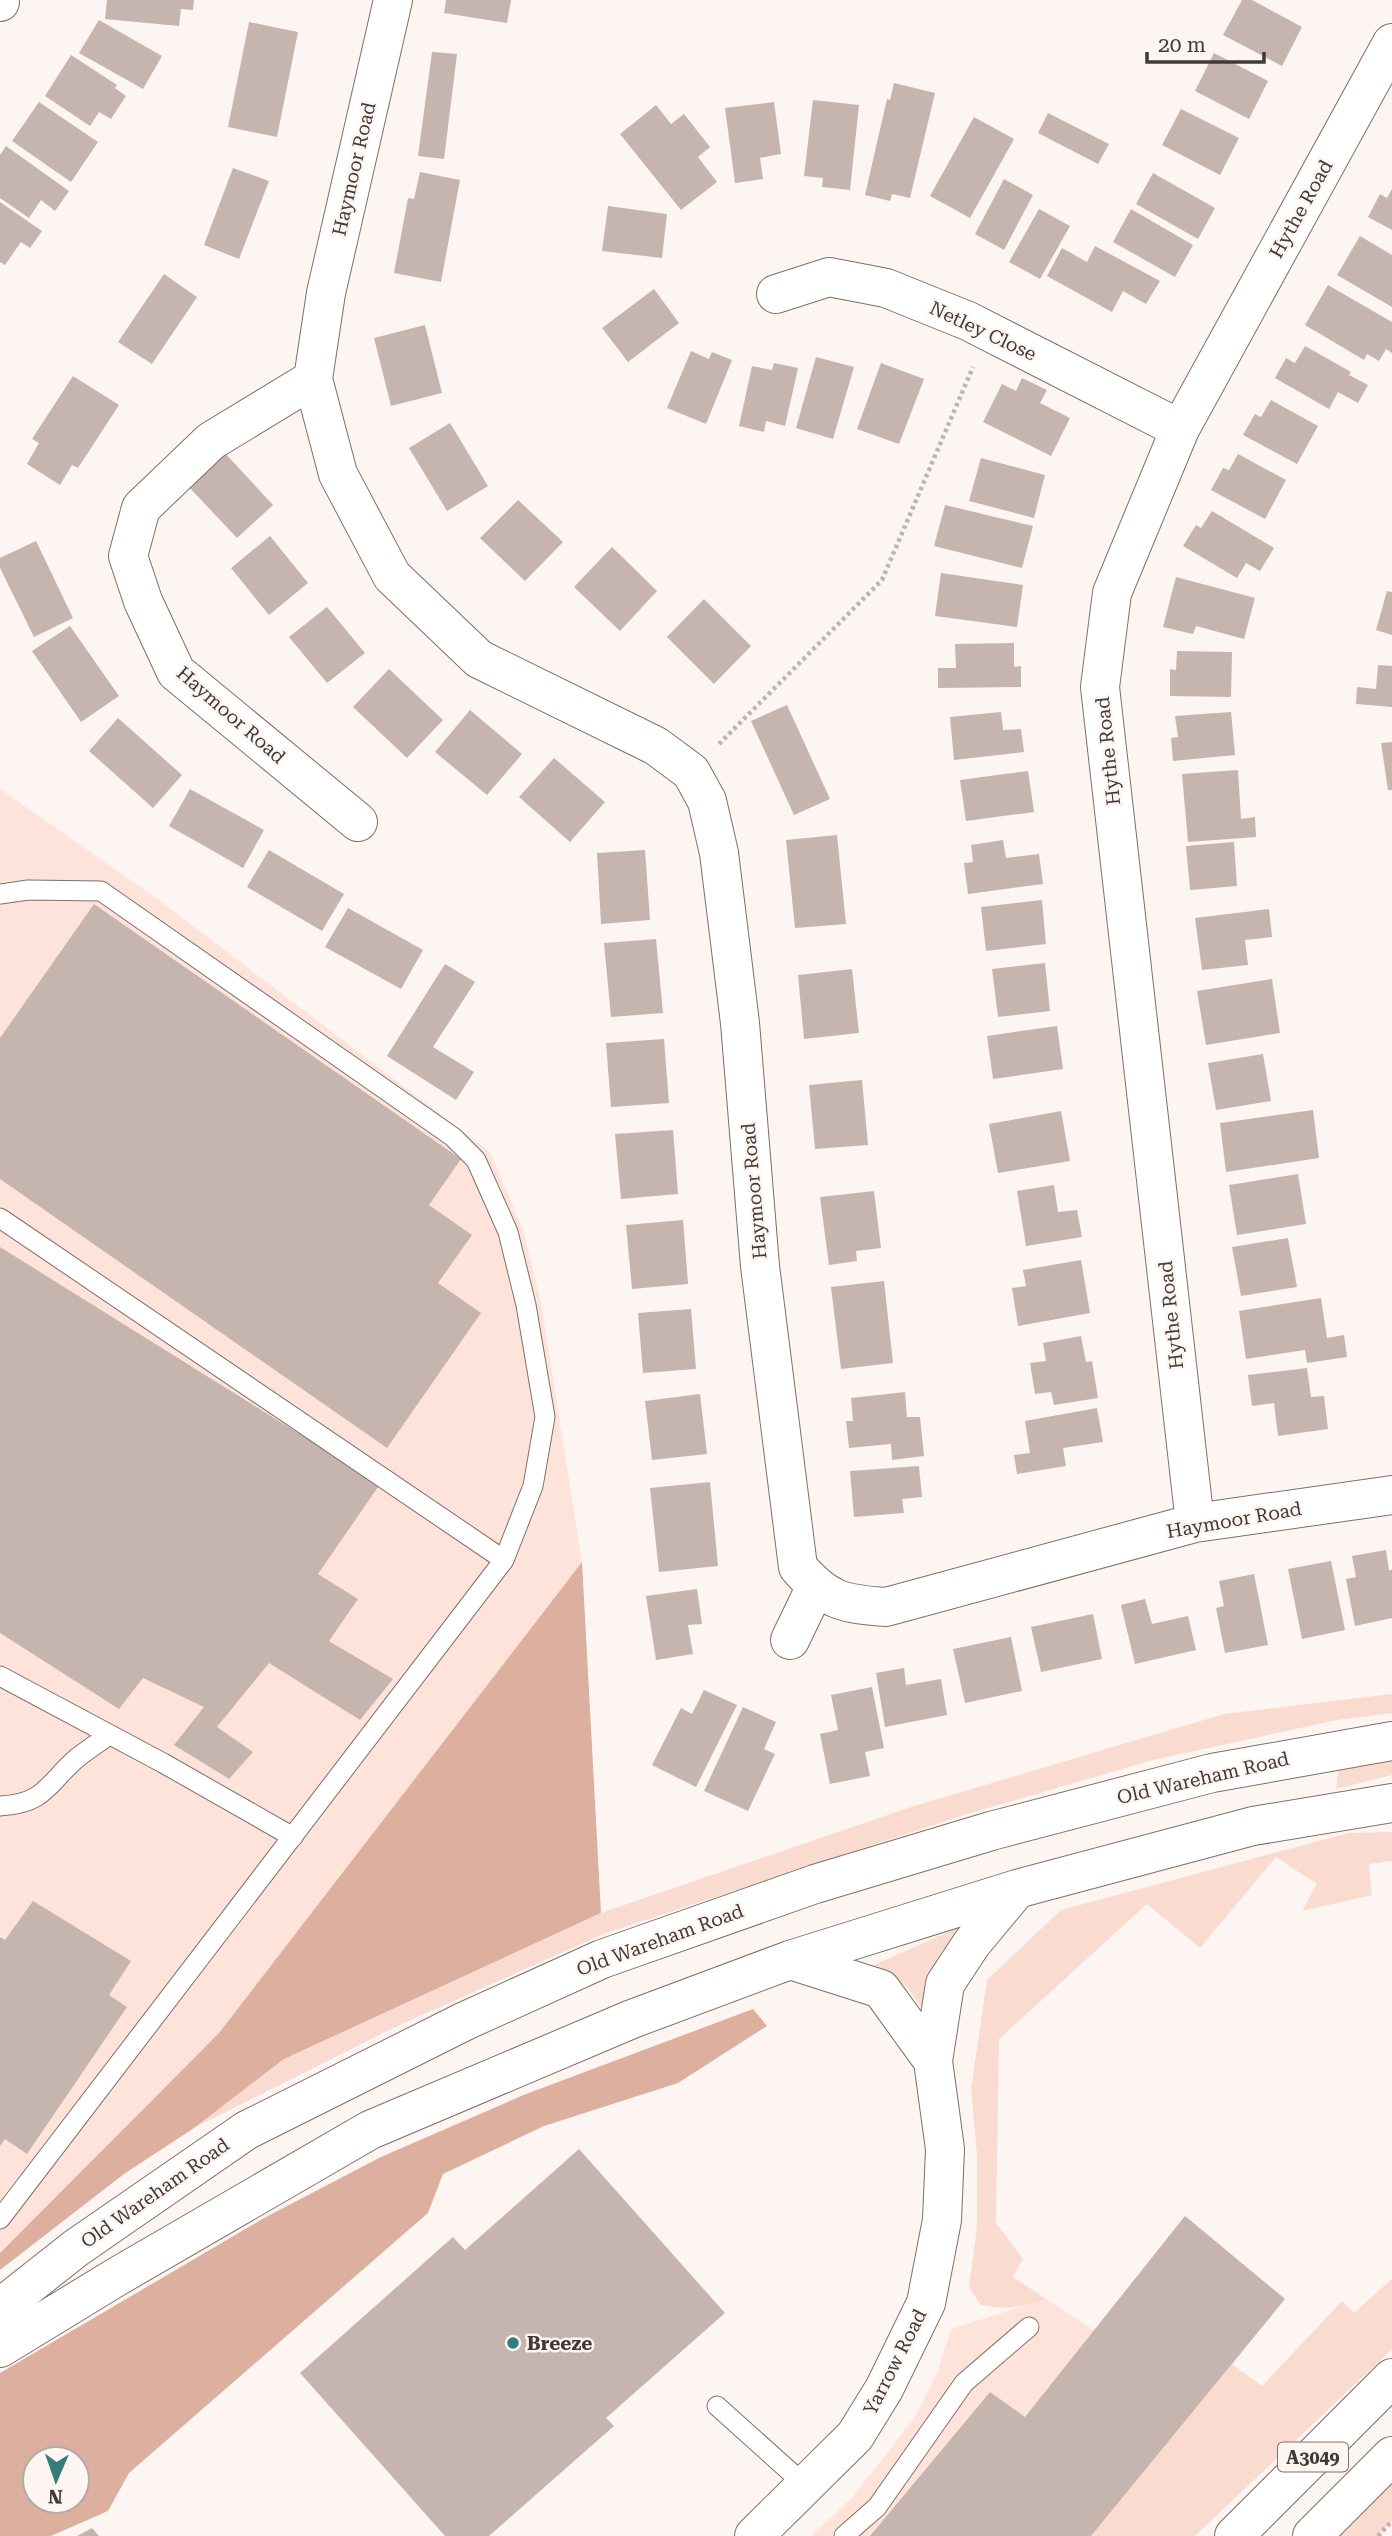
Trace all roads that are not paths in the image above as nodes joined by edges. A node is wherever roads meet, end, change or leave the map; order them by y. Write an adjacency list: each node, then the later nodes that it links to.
1 (393, 0): 4 (main road, Haymoor Road)
2 (1392, 43): 5 (main road, Hythe Road)
3 (776, 294): 5 (main road, Netley Close)
4 (313, 379): 6 (main road, Haymoor Road); 12 (main road, Haymoor Road)
5 (1180, 429): 10 (main road, Hythe Road)
6 (358, 822)
7 (0, 894): 11 (lane)
8 (0, 1218): 11 (lane)
9 (1392, 1495): 10 (main road, Haymoor Road)
10 (1195, 1523): 12 (main road, Haymoor Road)
11 (504, 1560): 19 (lane)
12 (816, 1588): 13 (main road)
13 (790, 1640)
14 (0, 1676): 15 (lane)
15 (109, 1735): 18 (lane); 19 (lane)
16 (1392, 1741): 24 (main road, Old Wareham Road)
17 (1392, 1803): 20 (main road)
18 (0, 1806)
19 (293, 1837): 23 (lane)
20 (1017, 1889): 21 (main road); 22 (main road, Yarrow Road)
21 (790, 1960): 22 (main road, Yarrow Road); 26 (main road)
22 (933, 2061): 30 (main road, Yarrow Road)
23 (0, 2219)
24 (0, 2308)
25 (1029, 2327): 32 (lane)
26 (0, 2348)
27 (1392, 2378): 33 (main road, A3049)
28 (717, 2406): 30 (lane)
29 (1392, 2456): 34 (main road, A3049)
30 (806, 2486): 31 (main road, Yarrow Road)
31 (754, 2536)
32 (844, 2536)
33 (1234, 2536)
34 (1312, 2536)

